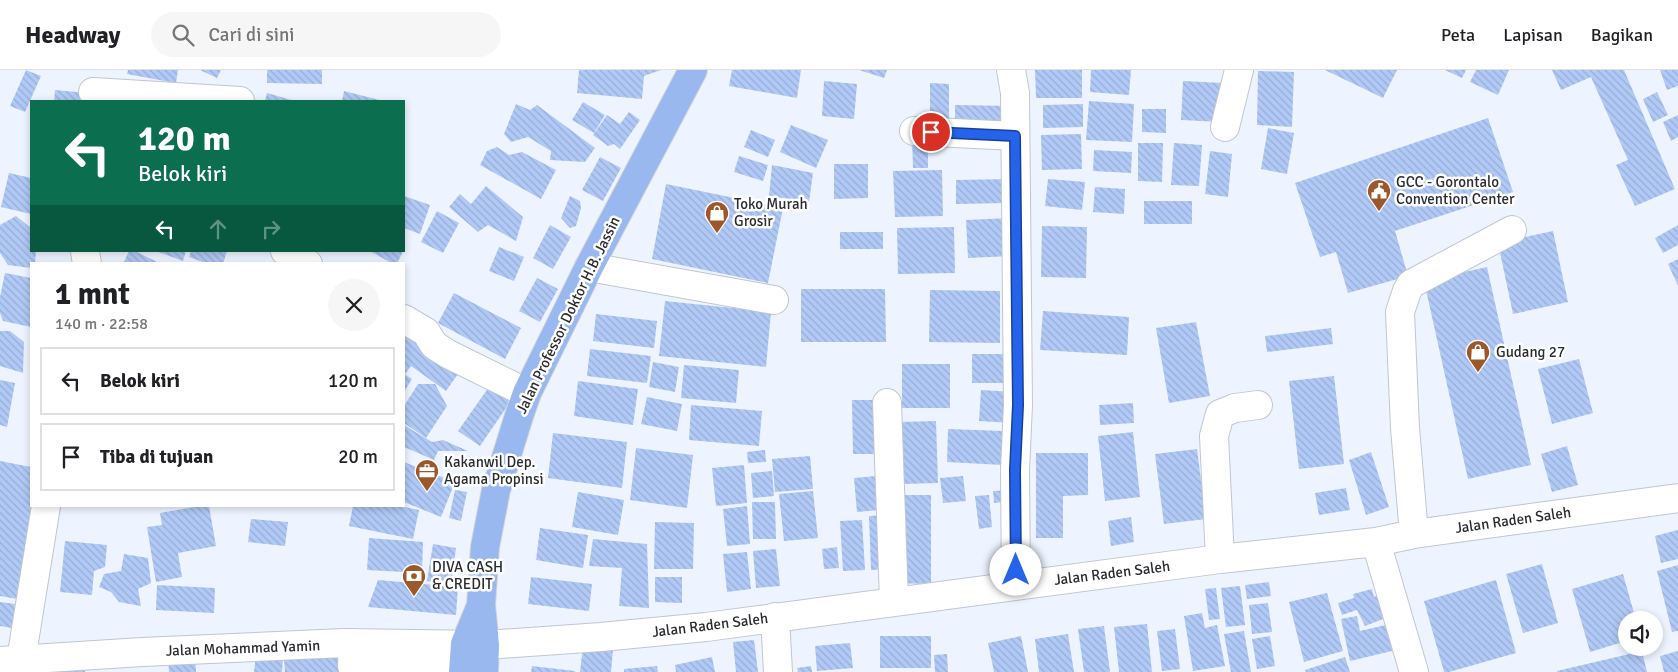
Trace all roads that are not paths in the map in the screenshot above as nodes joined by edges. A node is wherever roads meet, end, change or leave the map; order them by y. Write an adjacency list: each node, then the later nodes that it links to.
1 (693, 70): 12 (highway, Jalan Professor Doktor H.B. Jassin)
2 (1011, 70): 8 (street)
3 (1238, 70): 6 (street)
4 (93, 88): 5 (street)
5 (229, 100)
6 (1225, 127)
7 (914, 131): 8 (street)
8 (1015, 136): 23 (street)
9 (1512, 230): 20 (street)
10 (287, 252): 11 (street)
11 (304, 262)
12 (589, 268): 13 (street); 15 (highway, Jalan Professor Doktor H.B. Jassin)
13 (774, 300)
14 (405, 320): 15 (street)
15 (527, 393): 27 (highway, Jalan Professor Doktor H.B. Jassin)
16 (887, 403): 24 (street)
17 (1258, 405): 22 (street)
18 (1678, 498): 20 (street, Jalan Raden Saleh)
19 (46, 507): 28 (street)
20 (1414, 534): 21 (street, Jalan Raden Saleh)
21 (1376, 542): 22 (street, Jalan Raden Saleh); 34 (street)
22 (1220, 559): 23 (street, Jalan Raden Saleh)
23 (1016, 585): 24 (street, Jalan Raden Saleh)
24 (894, 602): 25 (street, Jalan Raden Saleh)
25 (775, 617): 27 (street, Jalan Raden Saleh); 33 (street)
26 (353, 643): 27 (street, Jalan Mohammad Yamin); 29 (street, Jalan Mohammad Yamin); 30 (street)
27 (475, 644): 31 (highway, Jalan Professor Doktor H.B. Jassin); 32 (highway, Jalan Professor Doktor H.B. Jassin)
28 (11, 661): 29 (street, Jalan Mohammad Yamin)
29 (142, 662)
30 (440, 672)
31 (463, 672)
32 (484, 672)
33 (778, 672)
34 (1414, 672)

